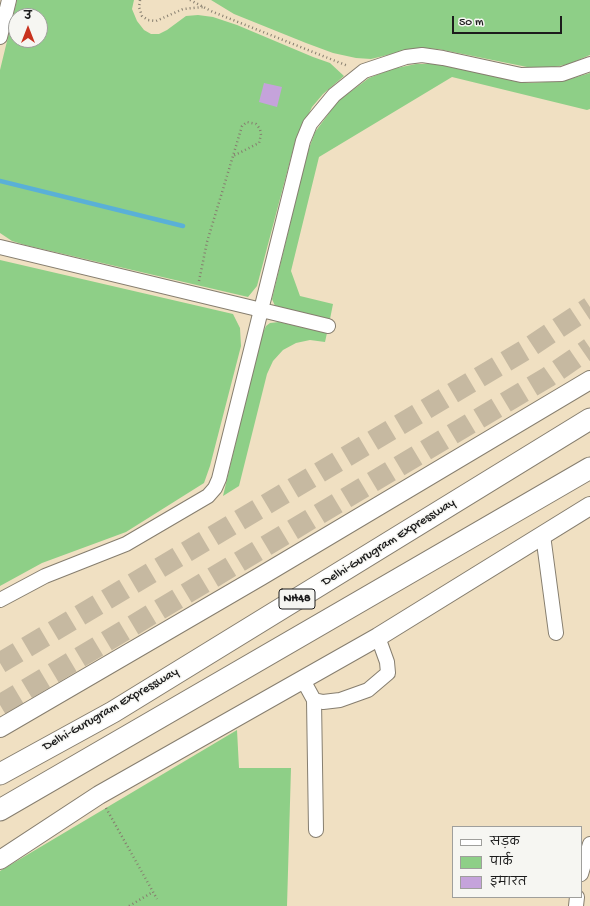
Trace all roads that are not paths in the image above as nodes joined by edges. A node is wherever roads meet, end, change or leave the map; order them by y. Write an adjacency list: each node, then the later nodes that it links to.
1 (9, 0): 2 (lane)
2 (0, 37)
3 (590, 64): 5 (lane)
4 (0, 247): 5 (lane)
5 (260, 310): 6 (lane); 12 (lane)
6 (328, 326)
7 (590, 380): 17 (main road)
8 (590, 419): 18 (highway, Delhi-Gurugram Expressway / NH48)
9 (590, 468): 19 (highway, NH48)
10 (590, 506): 11 (main road)
11 (543, 535): 13 (lane); 14 (main road)
12 (0, 600)
13 (556, 633)
14 (378, 637): 15 (main road); 16 (lane)
15 (303, 680): 16 (lane); 22 (main road)
16 (314, 700): 20 (lane)
17 (0, 728)
18 (0, 774)
19 (0, 810)
20 (316, 830)
21 (590, 844): 23 (lane)
22 (0, 860)
23 (582, 871)

